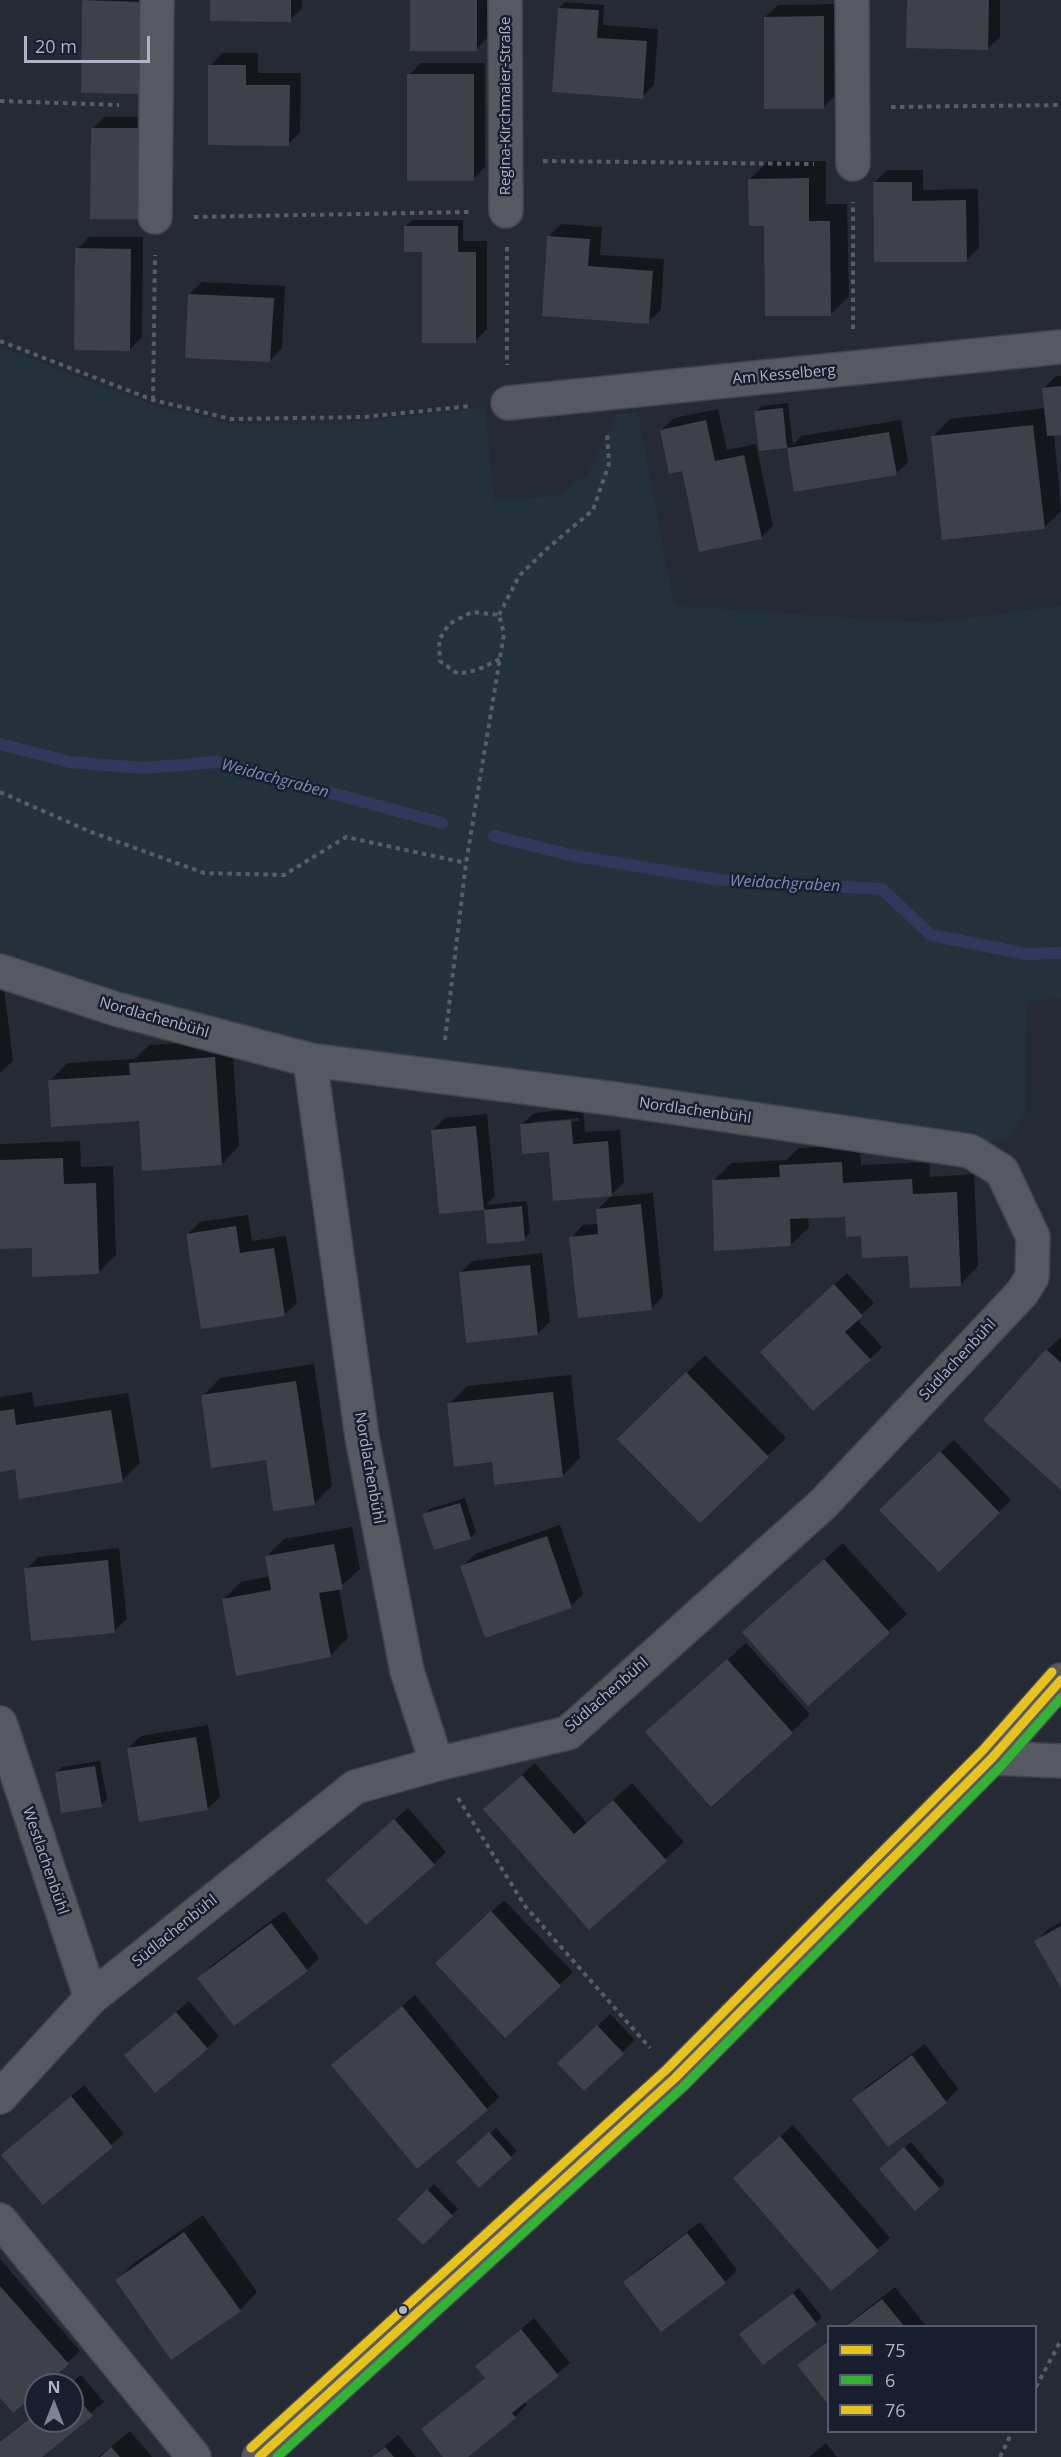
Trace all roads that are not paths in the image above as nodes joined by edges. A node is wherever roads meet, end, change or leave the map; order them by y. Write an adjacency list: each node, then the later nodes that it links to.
1 (157, 0): 6 (street)
2 (505, 0): 5 (street, Regina-Kirchmaier-Straße)
3 (852, 0): 4 (street)
4 (853, 164)
5 (506, 211)
6 (155, 217)
7 (1061, 347): 8 (street, Am Kesselberg)
8 (508, 402)
9 (0, 971): 10 (street, Nordlachenbühl)
10 (310, 1060): 11 (street, Nordlachenbühl); 16 (street, Nordlachenbühl)
11 (1033, 1237): 16 (street, Südlachenbühl)
12 (1061, 1680): 14 (main road)
13 (2, 1738): 17 (street, Westlachenbühl)
14 (992, 1758): 15 (street); 21 (main road)
15 (1061, 1761)
16 (437, 1764): 17 (street, Südlachenbühl)
17 (91, 1998): 18 (street, Südlachenbühl)
18 (0, 2097)
19 (0, 2220): 20 (street)
20 (194, 2457)
21 (259, 2457)

